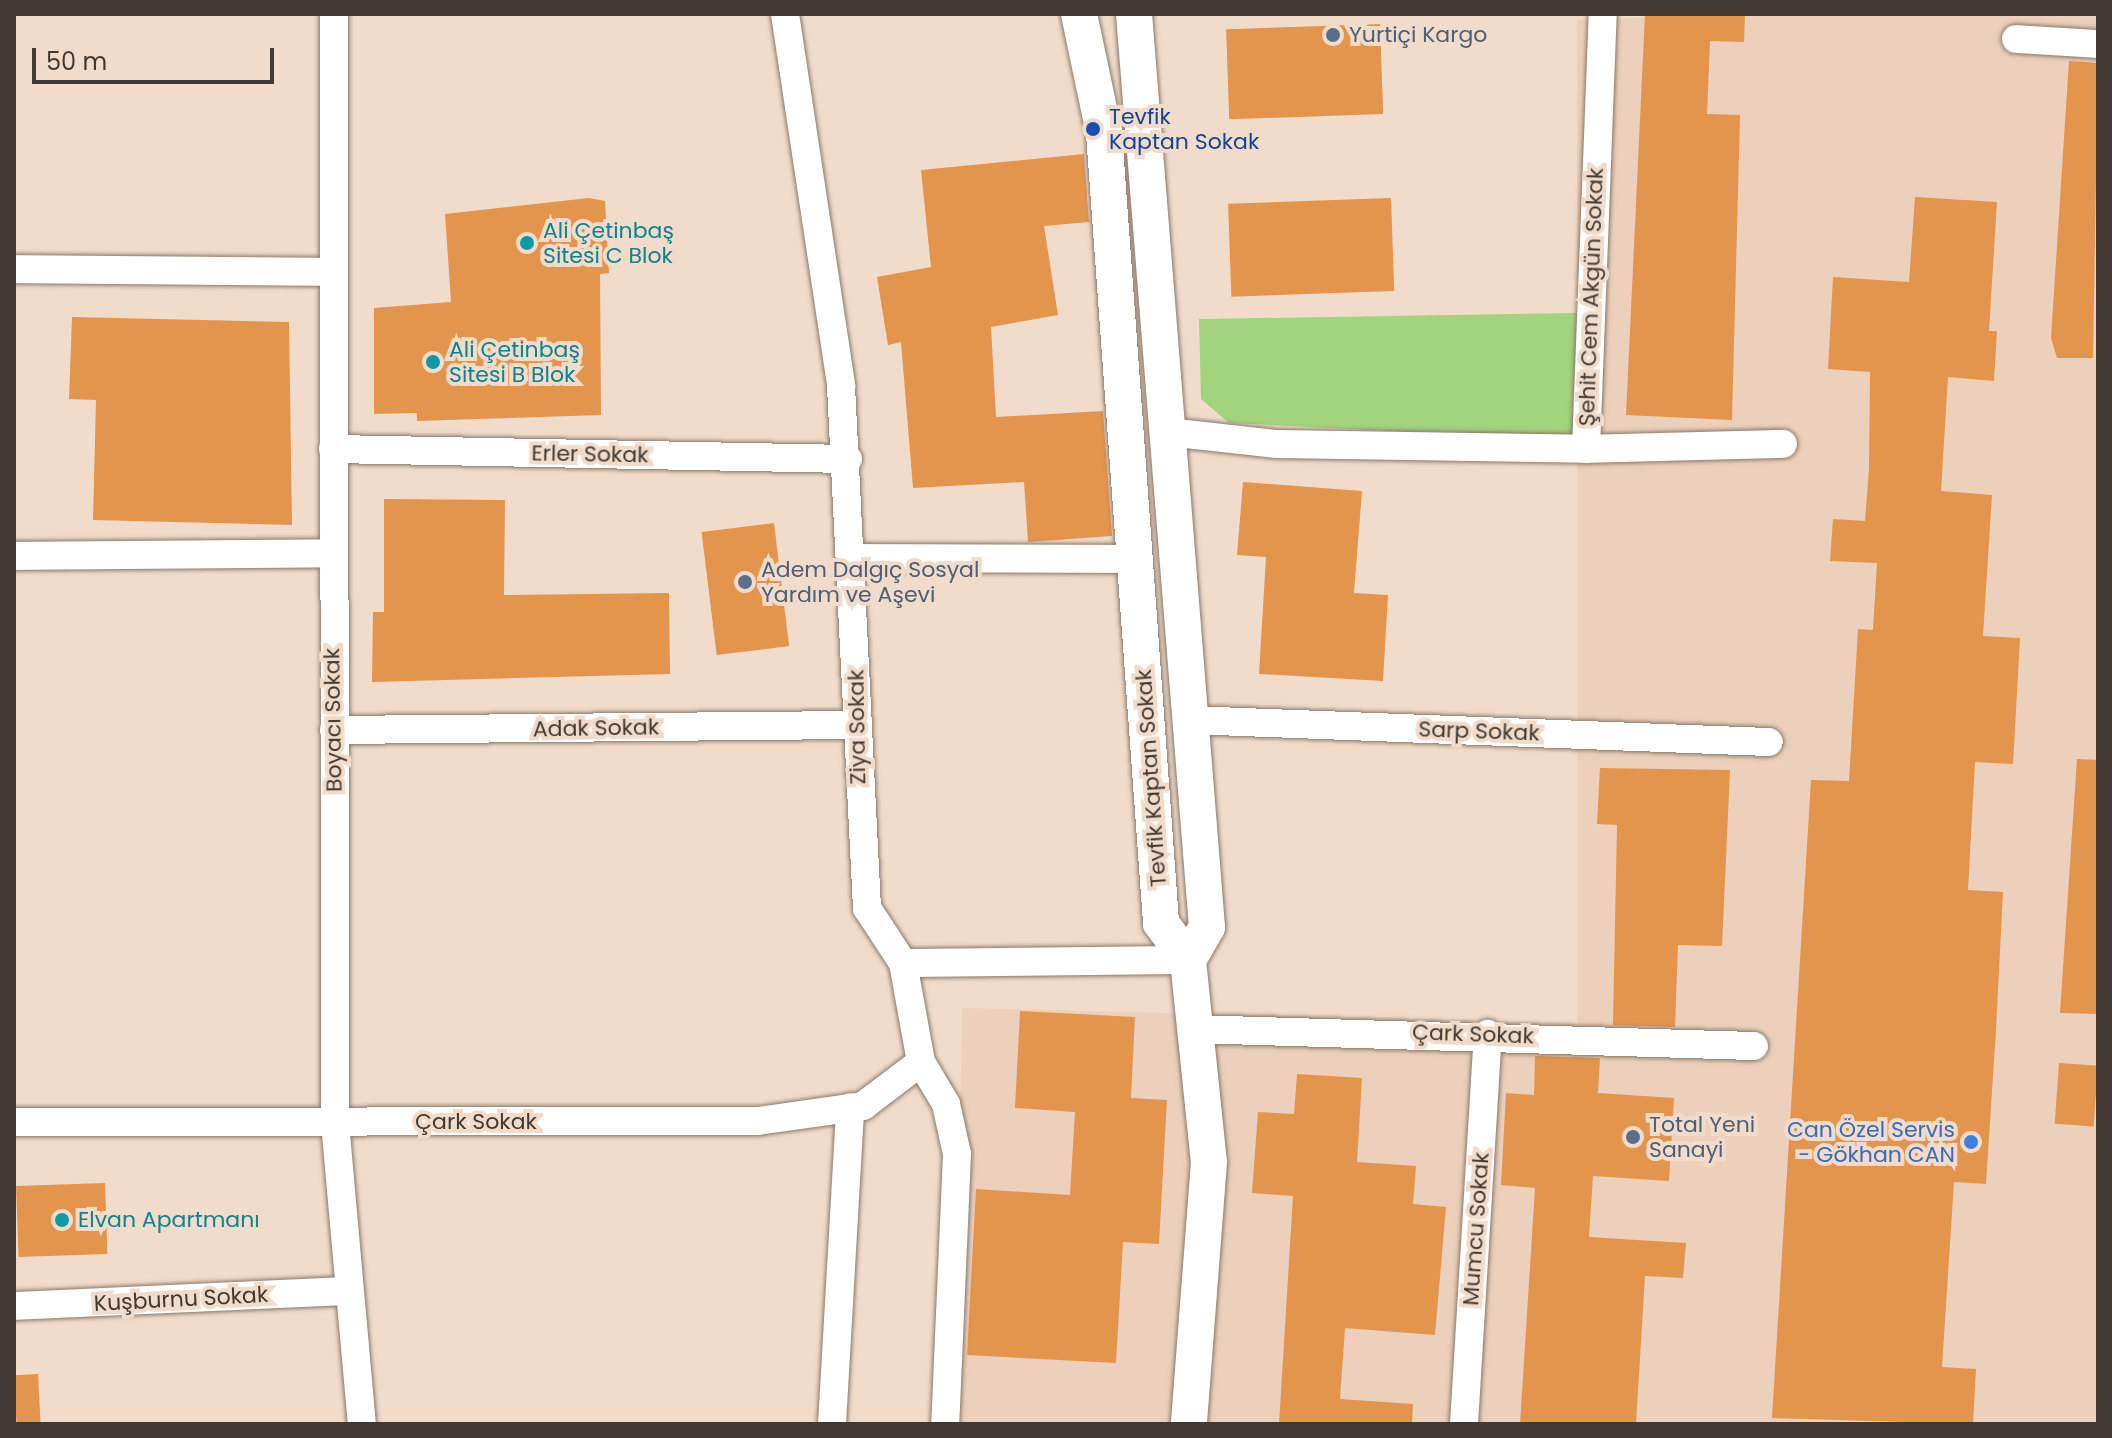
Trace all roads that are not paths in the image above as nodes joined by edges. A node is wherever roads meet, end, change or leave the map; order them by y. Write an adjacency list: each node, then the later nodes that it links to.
1 (334, 14): 9 (street, Boyacı Sokak)
2 (785, 14): 14 (street, Ziya Sokak)
3 (1079, 14): 18 (street, Tevfik Kaptan Sokak)
4 (1134, 14): 10 (street, Tevfik Kaptan Sokak)
5 (1603, 14): 13 (street, Şehit Cem Akgün Sokak)
6 (2016, 39): 7 (street)
7 (2098, 44)
8 (14, 269): 9 (street)
9 (330, 272): 12 (street, Boyacı Sokak)
10 (1168, 432): 13 (street, Şehit Cem Akgün Sokak); 19 (street, Tevfik Kaptan Sokak)
11 (1783, 444): 13 (street)
12 (333, 449): 14 (street, Erler Sokak); 15 (street, Boyacı Sokak)
13 (1586, 449)
14 (848, 459): 17 (street, Ziya Sokak)
15 (329, 553): 16 (street); 21 (street, Boyacı Sokak)
16 (14, 556)
17 (854, 558): 18 (street); 20 (street, Ziya Sokak)
18 (1136, 559): 23 (street, Tevfik Kaptan Sokak)
19 (1190, 720): 22 (street, Sarp Sokak); 23 (street, Tevfik Kaptan Sokak)
20 (857, 725): 21 (street, Adak Sokak); 24 (street, Ziya Sokak)
21 (334, 730): 31 (street, Boyacı Sokak)
22 (1769, 742)
23 (1188, 960): 24 (street); 25 (street)
24 (903, 963): 28 (street, Ziya Sokak)
25 (1193, 1029): 26 (street, Çark Sokak); 37 (street)
26 (1488, 1034): 27 (street, Çark Sokak); 38 (street, Mumcu Sokak)
27 (1754, 1046)
28 (921, 1062): 29 (street, Çark Sokak); 36 (street, Ziya Sokak)
29 (850, 1108): 31 (street, Çark Sokak); 35 (street)
30 (14, 1122): 31 (street, Çark Sokak)
31 (335, 1123): 32 (street, Boyacı Sokak)
32 (349, 1291): 33 (street, Kuşburnu Sokak); 34 (street, Boyacı Sokak)
33 (14, 1306)
34 (362, 1424)
35 (832, 1424)
36 (945, 1424)
37 (1189, 1424)
38 (1464, 1424)

